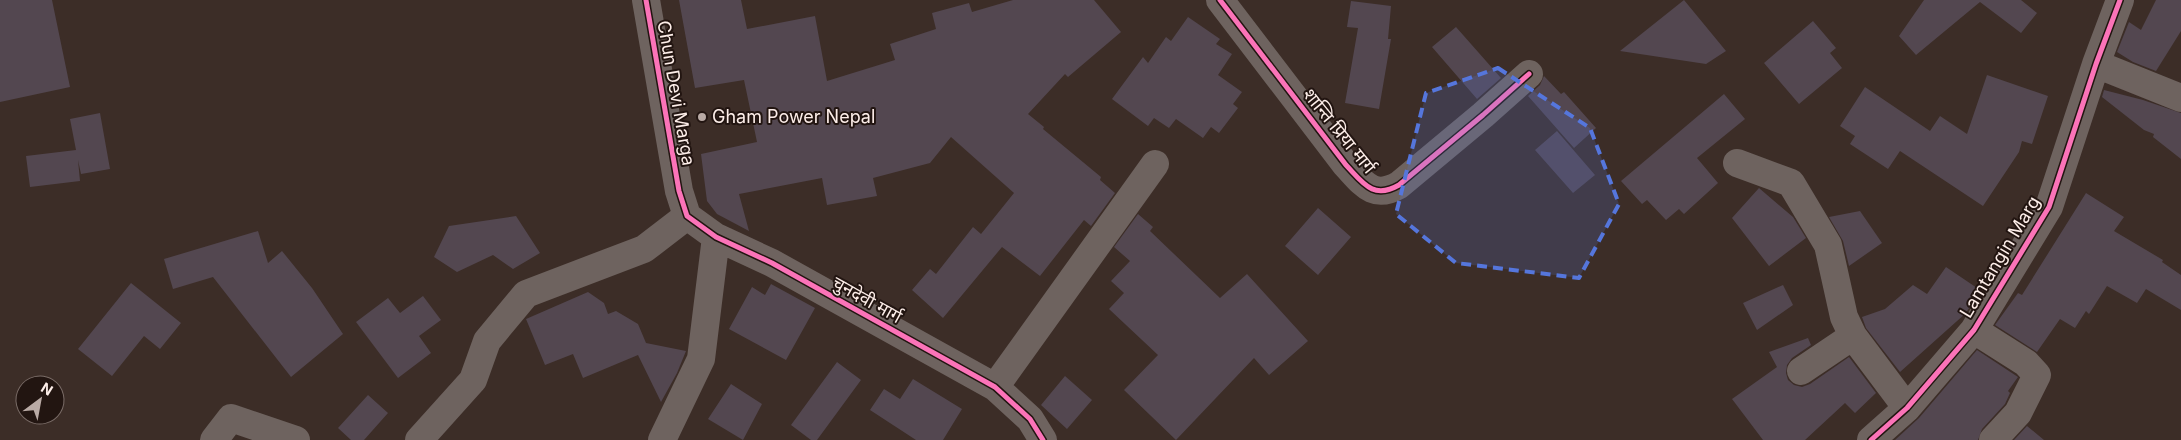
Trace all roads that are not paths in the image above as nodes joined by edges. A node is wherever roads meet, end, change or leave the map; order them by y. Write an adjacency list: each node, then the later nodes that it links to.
1 (646, 0): 9 (street, Chun Devi Marga)
2 (1220, 0): 5 (street, शान्ति प्रिया मार्ग)
3 (2120, 0): 4 (street, Lamtangin Marg)
4 (2096, 64): 6 (street); 11 (street, Lamtangin Marg)
5 (1529, 74)
6 (2181, 98)
7 (1737, 162): 12 (street)
8 (1155, 164): 14 (street)
9 (686, 216): 10 (street, चुनदेवी मार्ग); 18 (street)
10 (716, 237): 14 (street, चुनदेवी मार्ग); 19 (street)
11 (1974, 330): 15 (street, Lamtangin Marg); 22 (street)
12 (1853, 336): 13 (street); 15 (street)
13 (1800, 371)
14 (995, 387): 20 (street, चुनदेवी मार्ग)
15 (1907, 408): 21 (street, Lamtangin Marg)
16 (214, 440): 17 (street)
17 (296, 440)
18 (419, 440)
19 (662, 440)
20 (1043, 440)
21 (1871, 440)
22 (1993, 440)

